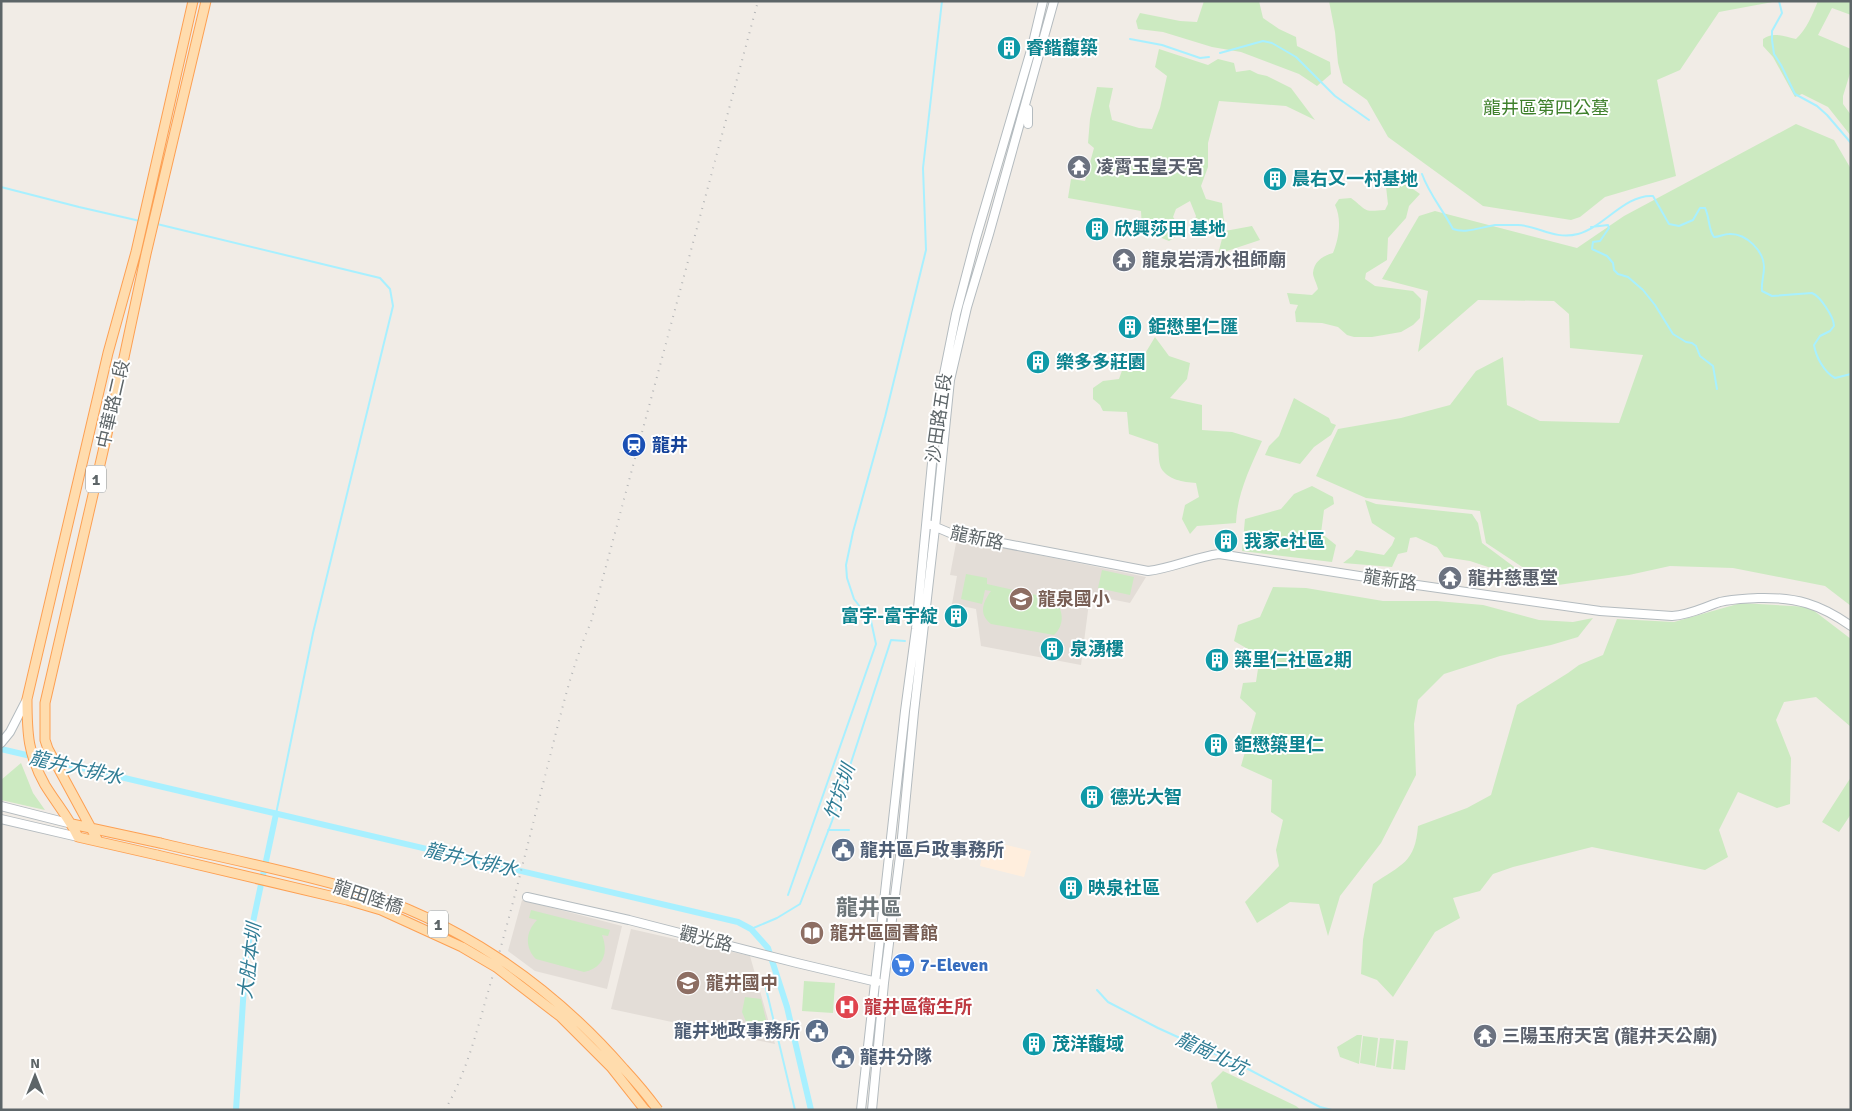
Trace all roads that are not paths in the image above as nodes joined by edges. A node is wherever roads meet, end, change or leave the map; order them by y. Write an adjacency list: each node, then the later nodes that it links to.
1 (193, 1): 14 (main road, 中華路二段 / 1)
2 (206, 1): 19 (main road, 中華路二段 / 1)
3 (1043, 1): 6 (street)
4 (1053, 3): 5 (street, 沙田路五段)
5 (1036, 62): 7 (street, 沙田路五段); 7 (street)
6 (1023, 78): 7 (street); 8 (street, 沙田路五段)
7 (1023, 114): 9 (street, 沙田路五段)
8 (977, 234): 9 (street); 10 (street, 沙田路五段)
9 (988, 237): 10 (street, 沙田路五段)
10 (947, 376): 11 (street, 沙田路五段); 12 (street, 沙田路五段)
11 (927, 523): 12 (street, 龍新路); 22 (street, 沙田路五段)
12 (935, 528): 13 (street, 龍新路); 23 (street, 沙田路五段)
13 (1851, 626)
14 (27, 699): 15 (street); 18 (main road, 中華路二段 / 1)
15 (1, 743)
16 (1, 806): 18 (street)
17 (1, 820): 20 (street)
18 (72, 824): 19 (main road, 1); 20 (main road, 中華路二段 / 1)
19 (92, 828): 21 (main road, 1); 28 (main road, 龍田陸橋 / 1, bridge)
20 (78, 837): 21 (main road, 1)
21 (98, 841): 27 (main road, 龍田陸橋 / 1, bridge)
22 (886, 881): 23 (street); 25 (street, 沙田路五段)
23 (896, 882): 26 (street, 沙田路五段)
24 (527, 897): 25 (street, 觀光路)
25 (874, 981): 26 (street, 觀光路); 29 (street, 沙田路五段)
26 (884, 983): 30 (street, 沙田路五段)
27 (645, 1110)
28 (658, 1110)
29 (861, 1110)
30 (872, 1110)

